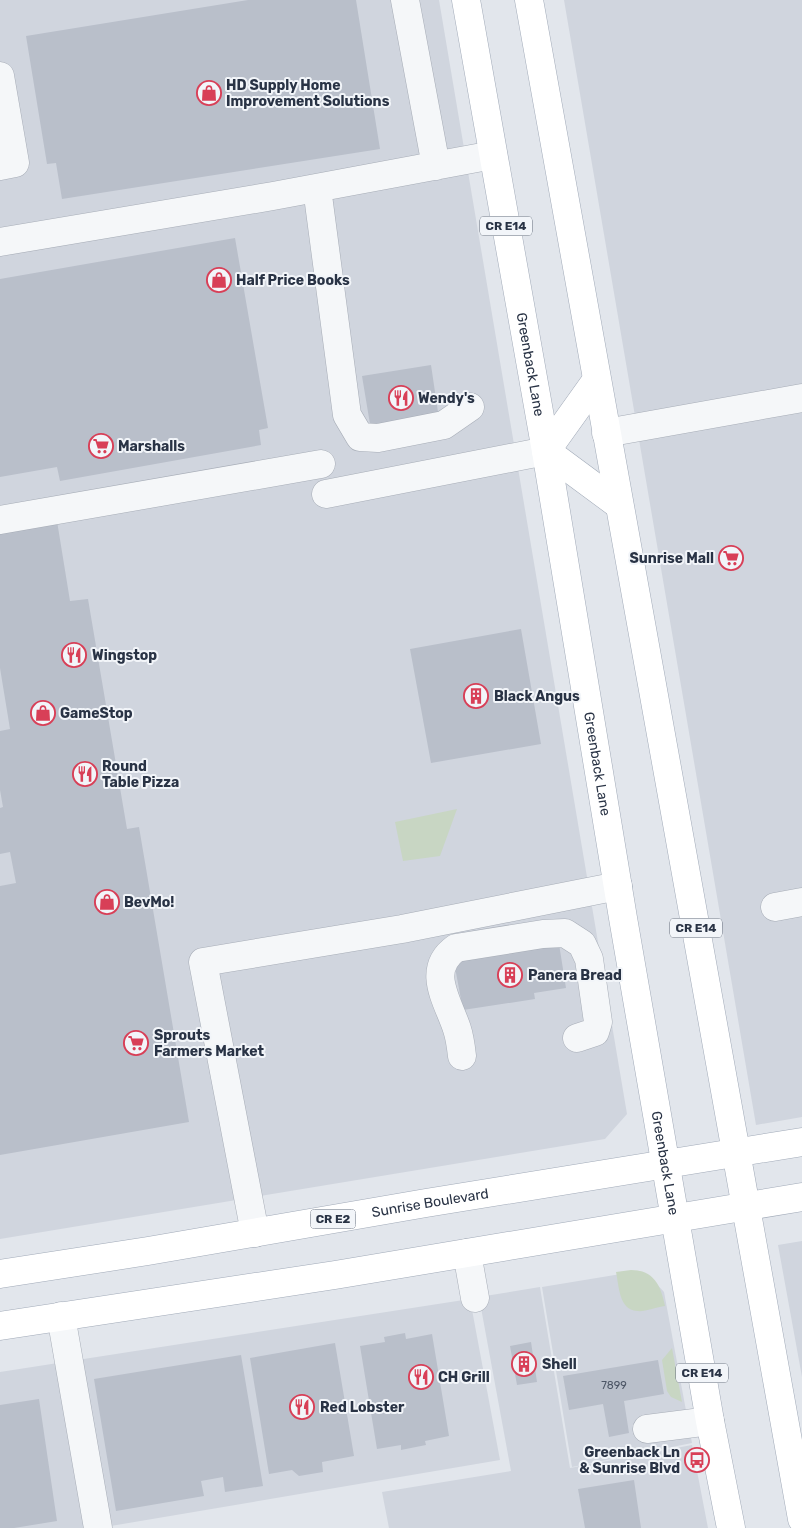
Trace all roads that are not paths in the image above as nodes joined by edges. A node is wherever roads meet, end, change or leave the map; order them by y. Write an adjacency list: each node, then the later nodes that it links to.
1 (405, 0): 7 (lane)
2 (466, 0): 5 (main road, Greenback Lane / CR E14)
3 (529, 0): 10 (main road, CR E14)
4 (0, 76): 6 (lane)
5 (493, 155): 7 (lane); 14 (main road, Greenback Lane / CR E14)
6 (0, 166)
7 (436, 166): 8 (lane)
8 (317, 188): 9 (lane); 12 (lane)
9 (0, 242)
10 (596, 381): 13 (main road, CR E14); 14 (main road)
11 (802, 398): 13 (lane)
12 (470, 407)
13 (606, 433): 17 (main road, CR E14)
14 (546, 451): 16 (lane); 17 (main road); 19 (main road, Greenback Lane / CR E14)
15 (321, 464): 18 (lane)
16 (326, 494)
17 (619, 505): 25 (main road, CR E14)
18 (0, 520)
19 (618, 886): 26 (main road, Greenback Lane / CR E14); 30 (lane)
20 (802, 902): 21 (lane)
21 (775, 907)
22 (577, 1038): 23 (lane)
23 (462, 1056)
24 (802, 1142): 25 (main road, Sunrise Boulevard / CR E2)
25 (736, 1152): 26 (main road, Sunrise Boulevard / CR E2); 28 (main road, CR E14)
26 (667, 1164): 29 (main road, Greenback Lane / CR E14); 30 (main road, Sunrise Boulevard / CR E2)
27 (802, 1198): 28 (main road)
28 (746, 1208): 29 (main road); 38 (main road, CR E14)
29 (676, 1218): 31 (main road); 36 (main road, Greenback Lane / CR E14)
30 (255, 1233): 32 (main road, Sunrise Boulevard / CR E2)
31 (467, 1253): 33 (lane); 34 (main road)
32 (0, 1274)
33 (475, 1298)
34 (61, 1316): 35 (main road); 39 (lane)
35 (0, 1326)
36 (710, 1421): 37 (lane); 40 (main road, Greenback Lane / CR E14)
37 (647, 1429)
38 (802, 1519)
39 (98, 1528)
40 (731, 1528)

